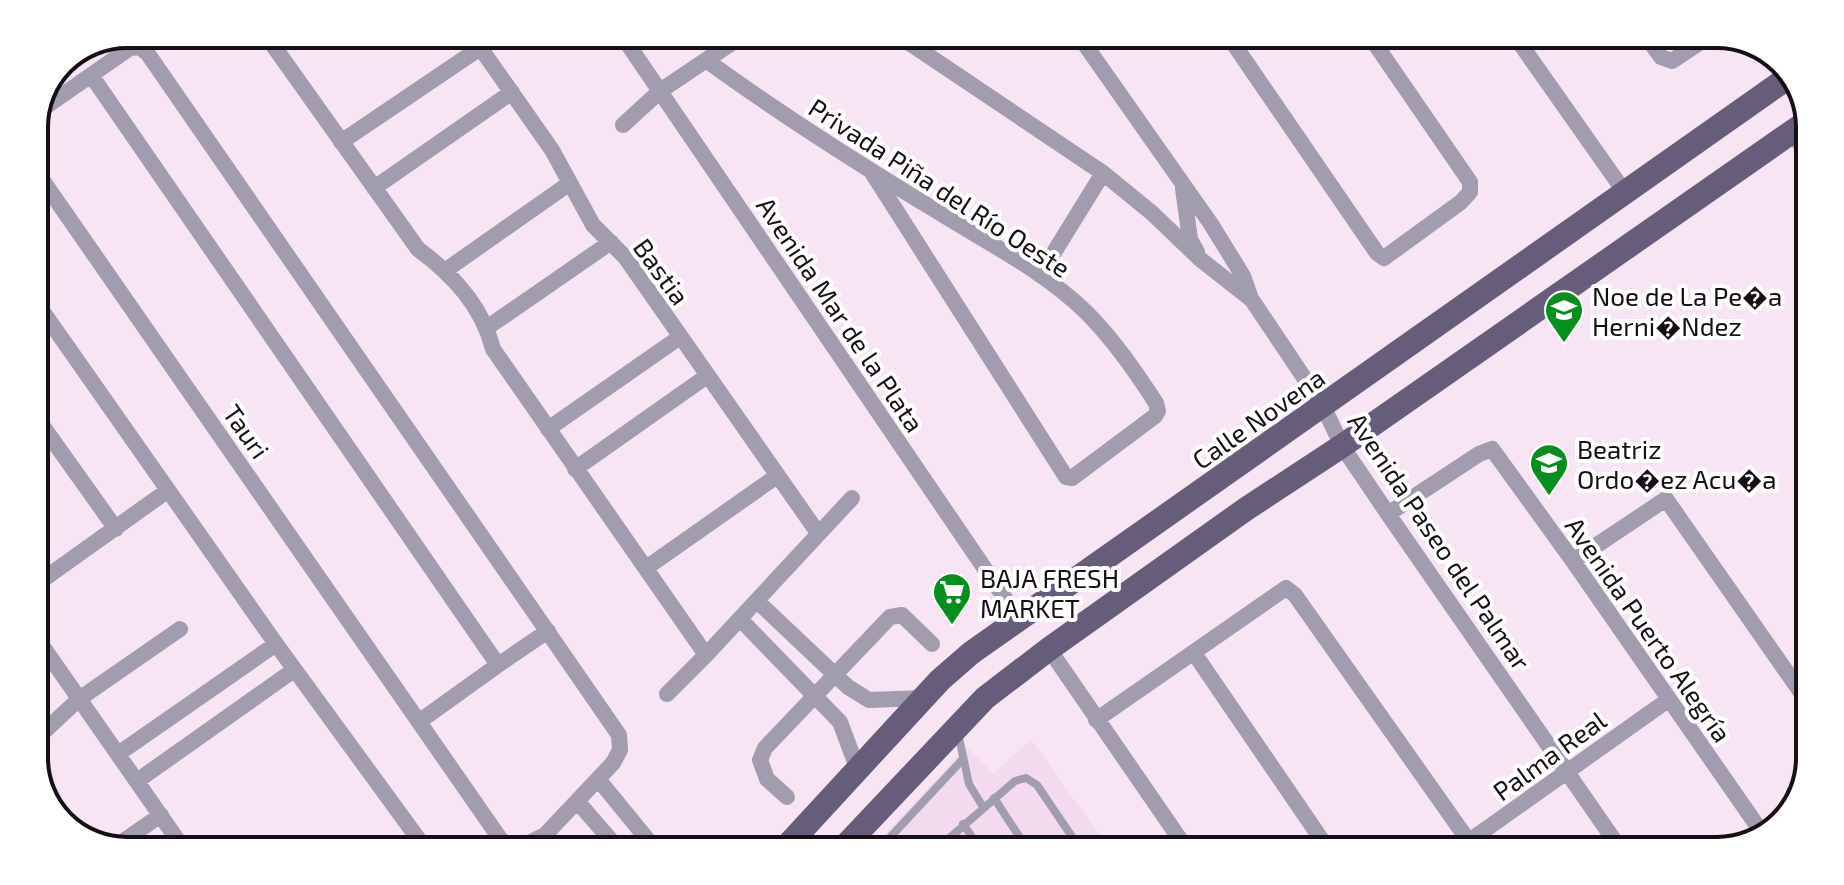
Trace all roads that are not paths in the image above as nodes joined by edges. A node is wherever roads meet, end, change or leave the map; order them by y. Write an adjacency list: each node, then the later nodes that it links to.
1 (130, 48): 18 (street)
2 (141, 48): 63 (street)
3 (275, 48): 26 (street)
4 (468, 48): 26 (street)
5 (480, 48): 21 (street, Bastia)
6 (631, 48): 20 (street, Avenida Mar de la Plata)
7 (724, 48): 17 (street)
8 (918, 48): 16 (street, Avenida Paseo del Palmar)
9 (924, 48): 16 (street)
10 (1087, 48): 31 (street)
11 (1236, 48): 12 (street)
12 (1378, 48)
13 (1523, 48): 34 (street)
14 (1655, 48): 15 (street)
15 (1692, 48)
16 (921, 50): 29 (street, Avenida Paseo del Palmar)
17 (706, 60): 20 (street); 28 (street, Privada Piña del Río Oeste)
18 (91, 75): 22 (street); 70 (street)
19 (1782, 82): 34 (main road, Calle Novena)
20 (660, 91): 23 (street); 61 (street, Avenida Mar de la Plata)
21 (512, 92): 30 (street, Bastia); 33 (street)
22 (52, 102)
23 (623, 125)
24 (1796, 129): 25 (main road)
25 (1783, 138): 27 (lane); 48 (main road)
26 (341, 142): 33 (street)
27 (1796, 145)
28 (871, 171): 39 (street, Privada Piña del Río Oeste); 39 (street, Privada Piña del Río Oeste)
29 (1103, 173): 35 (street, Avenida Paseo del Palmar); 39 (street)
30 (570, 183): 36 (street, Bastia); 38 (street)
31 (1182, 184): 35 (street); 37 (street); 40 (street)
32 (48, 188): 80 (street, Tauri)
33 (374, 188): 38 (street)
34 (1626, 194): 45 (main road, Calle Novena)
35 (1152, 213): 37 (street, Avenida Paseo del Palmar)
36 (611, 242): 42 (street); 43 (street, Bastia)
37 (1200, 259): 40 (street, Avenida Paseo del Palmar)
38 (446, 270): 42 (street)
39 (1040, 275)
40 (1252, 300): 45 (street, Avenida Paseo del Palmar)
41 (48, 319): 51 (street)
42 (488, 327): 46 (street)
43 (680, 337): 44 (street, Bastia); 46 (street)
44 (707, 376): 49 (street); 50 (street, Bastia)
45 (1323, 406): 48 (street, Avenida Paseo del Palmar); 61 (main road, Calle Novena)
46 (548, 429): 49 (street)
47 (48, 434): 54 (street)
48 (1342, 446): 53 (street, Avenida Paseo del Palmar); 66 (main road)
49 (575, 469): 57 (street)
50 (777, 476): 55 (street, Bastia); 57 (street)
51 (167, 491): 54 (street); 64 (street)
52 (852, 498): 55 (street)
53 (1388, 514): 56 (street, Avenida Puerto Alegría); 86 (street, Avenida Paseo del Palmar)
54 (116, 529): 58 (street)
55 (818, 533): 59 (street)
56 (1573, 561): 73 (street); 78 (street, Avenida Puerto Alegría)
57 (646, 568): 69 (street)
58 (48, 576)
59 (757, 601): 60 (street); 72 (street)
60 (740, 619): 69 (street); 75 (street)
61 (1019, 619): 76 (main road, Calle Novena)
62 (180, 629): 77 (street)
63 (548, 631): 70 (street); 87 (street)
64 (276, 644): 71 (street); 83 (street)
65 (932, 644): 72 (street)
66 (1049, 649): 79 (street); 81 (main road)
67 (1194, 653): 79 (street); 111 (street); 112 (street)
68 (48, 654): 77 (street)
69 (706, 655): 74 (street)
70 (498, 665): 80 (street)
71 (294, 670): 88 (street); 98 (street)
72 (835, 675): 75 (street); 76 (street)
73 (1796, 685)
74 (667, 694)
75 (815, 695): 85 (street); 89 (street)
76 (924, 698): 85 (main road, Calle Novena)
77 (79, 699): 82 (street); 83 (street)
78 (1668, 700): 86 (street, Palma Real); 95 (street, Avenida Puerto Alegría)
79 (1096, 720): 110 (street)
80 (420, 721): 99 (street, Tauri)
81 (956, 727): 84 (lane); 104 (main road)
82 (48, 728)
83 (118, 754): 88 (street)
84 (963, 759): 92 (lane); 105 (lane)
85 (858, 770): 103 (main road, Calle Novena)
86 (1567, 771): 113 (street, Palma Real); 114 (street, Avenida Paseo del Palmar)
87 (598, 779): 91 (street); 102 (street)
88 (137, 781): 93 (street)
89 (787, 797)
90 (994, 798): 92 (lane); 108 (lane); 109 (lane)
91 (577, 801): 100 (street); 101 (street)
92 (983, 807): 94 (lane)
93 (161, 815): 96 (street); 97 (street)
94 (963, 824): 106 (lane); 107 (lane)
95 (1757, 826)
96 (129, 837)
97 (176, 837)
98 (417, 837)
99 (499, 837)
100 (541, 837)
101 (608, 837)
102 (645, 837)
103 (795, 837)
104 (853, 837)
105 (890, 837)
106 (949, 837)
107 (972, 837)
108 (1019, 837)
109 (1072, 837)
110 (1178, 837)
111 (1320, 837)
112 (1461, 837)
113 (1481, 837)
114 (1612, 837)

